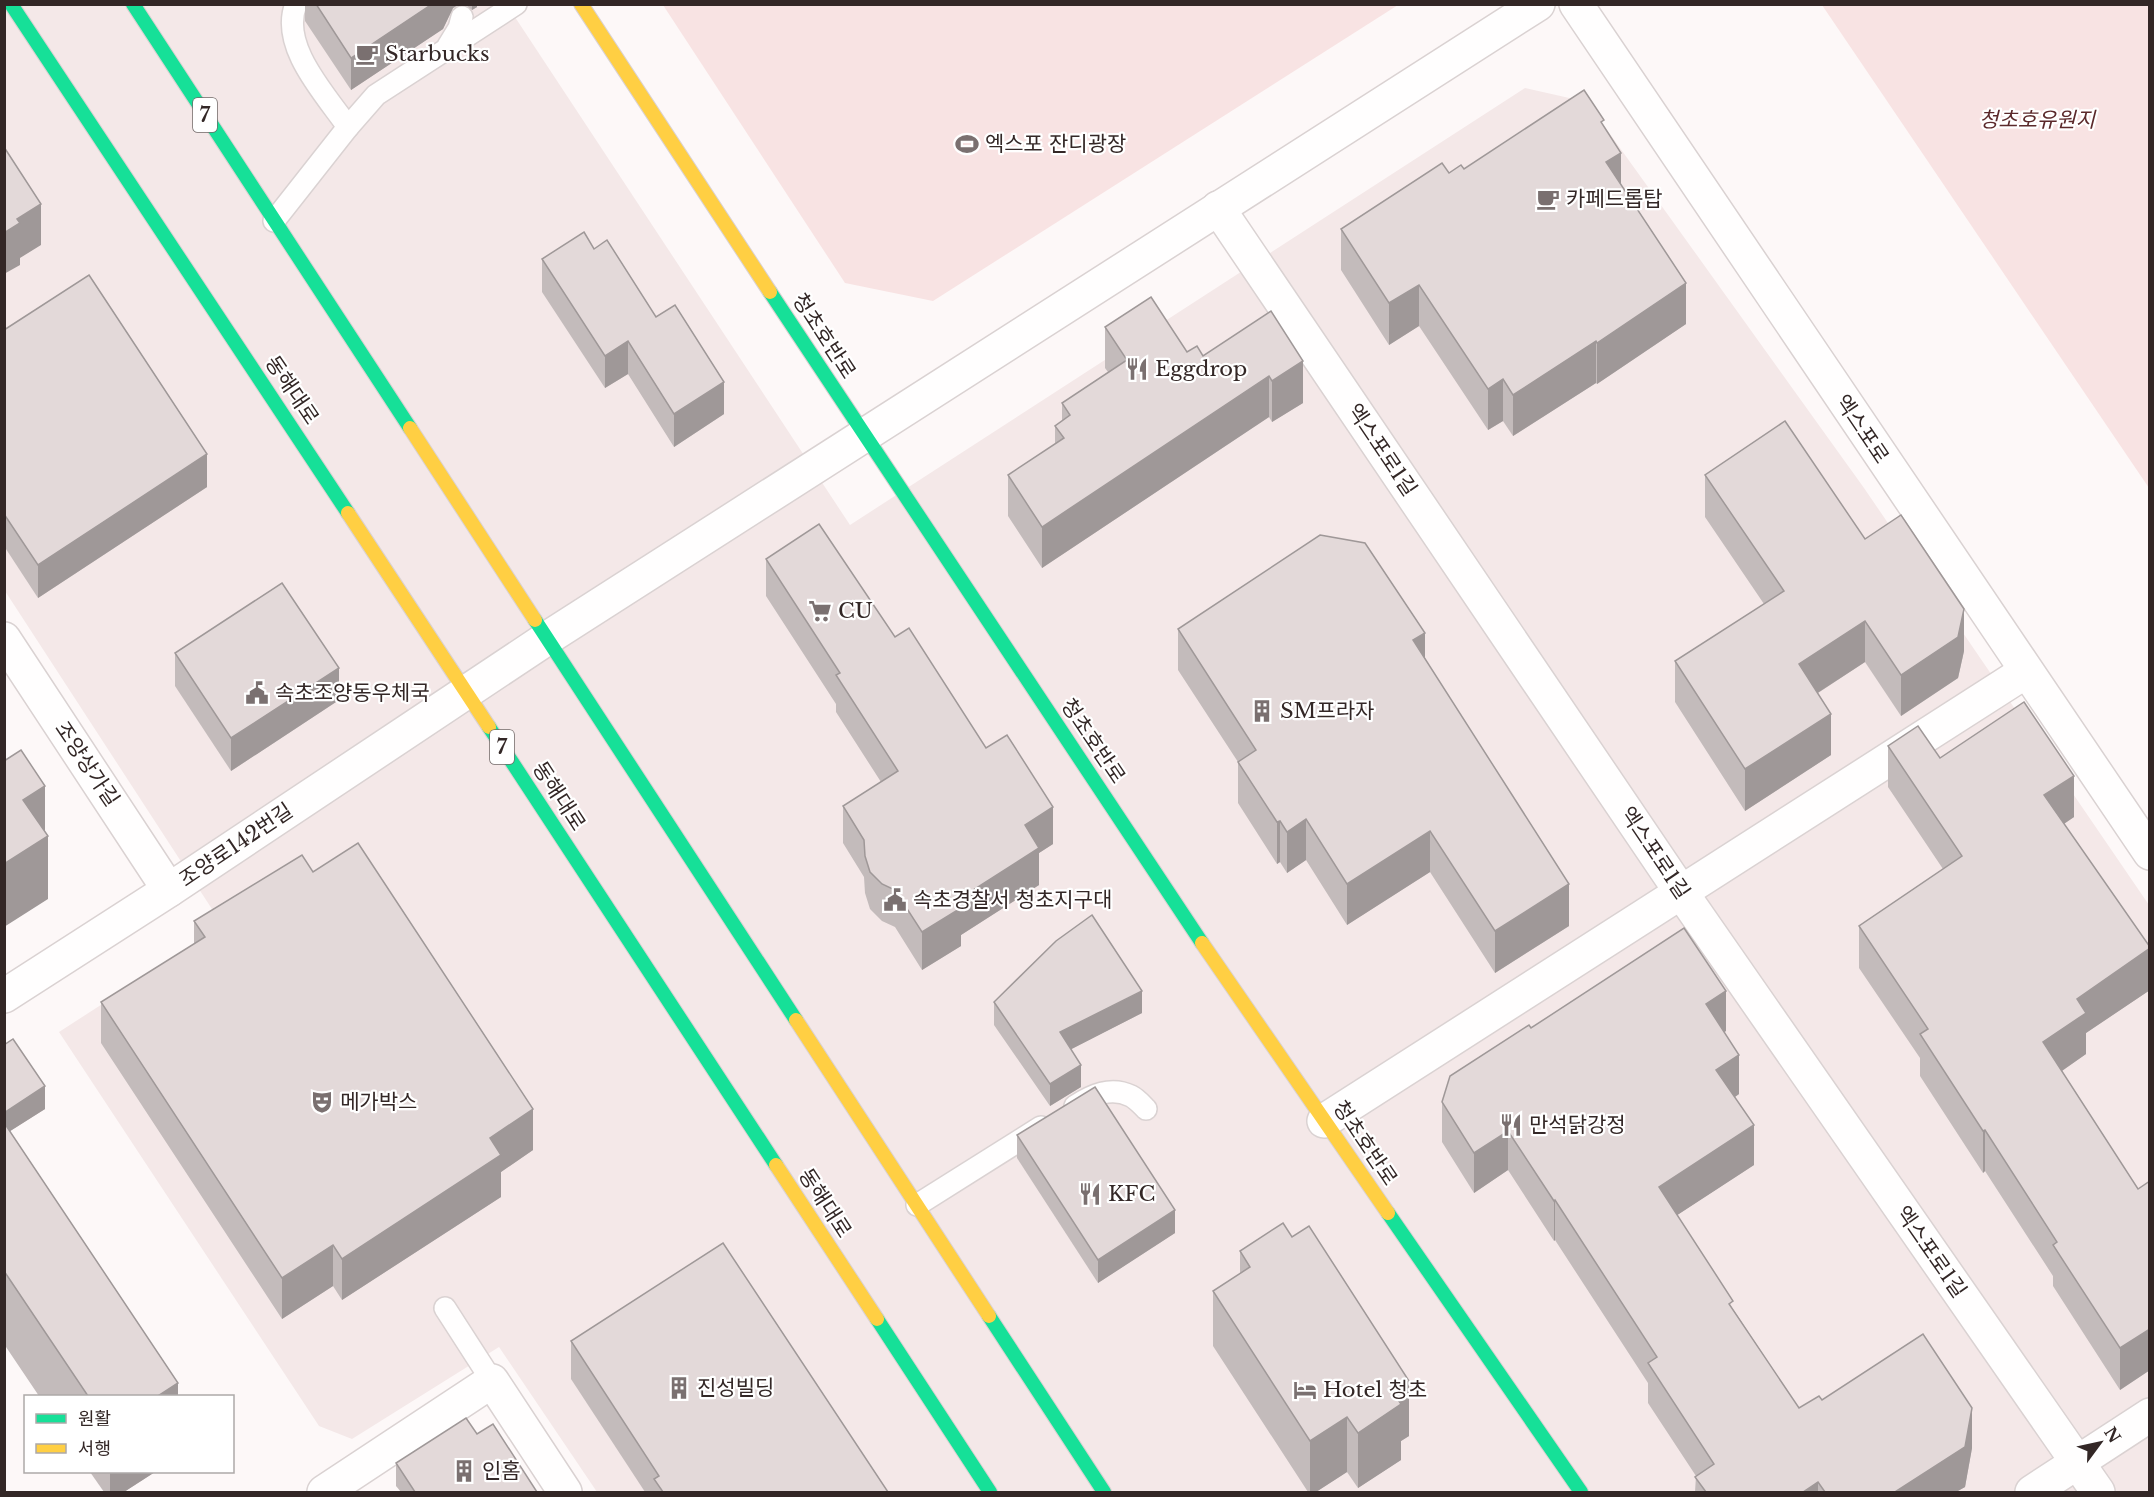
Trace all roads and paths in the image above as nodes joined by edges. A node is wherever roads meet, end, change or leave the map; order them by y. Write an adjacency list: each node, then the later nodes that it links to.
1 (11, 4): 17 (main road, 동해대로 / 7)
2 (296, 4): 10 (lane)
3 (516, 4): 9 (lane)
4 (581, 4): 13 (main road, 청초호반로)
5 (1538, 4): 11 (street, 조양로142번길)
6 (1575, 4): 16 (street, 엑스포로)
7 (138, 6): 12 (main road, 7)
8 (462, 17): 9 (lane)
9 (446, 50): 10 (lane)
10 (348, 127): 12 (lane)
11 (1218, 208): 13 (street, 조양로142번길); 20 (street, 엑스포로1길)
12 (274, 220): 15 (main road, 7)
13 (863, 434): 15 (street, 조양로142번길); 23 (main road, 청초호반로)
14 (4, 639): 19 (street, 조양상가길)
15 (546, 639): 17 (street, 조양로142번길); 24 (main road, 7)
16 (2025, 672): 18 (street, 엑스포로); 20 (street)
17 (466, 692): 19 (street, 조양로142번길); 31 (main road, 동해대로 / 7)
18 (2150, 853)
19 (169, 890): 21 (street, 조양로142번길)
20 (1681, 892): 23 (street); 28 (street, 엑스포로1길)
21 (4, 996)
22 (1146, 1109): 24 (lane)
23 (1324, 1121): 33 (main road, 청초호반로)
24 (917, 1205): 32 (main road, 7)
25 (445, 1308): 26 (lane)
26 (492, 1382): 29 (street); 30 (street)
27 (2150, 1415): 28 (street)
28 (2078, 1463): 34 (street); 35 (street, 엑스포로1길)
29 (324, 1492)
30 (565, 1492)
31 (990, 1492)
32 (1104, 1492)
33 (1581, 1492)
34 (2032, 1492)
35 (2098, 1492)

